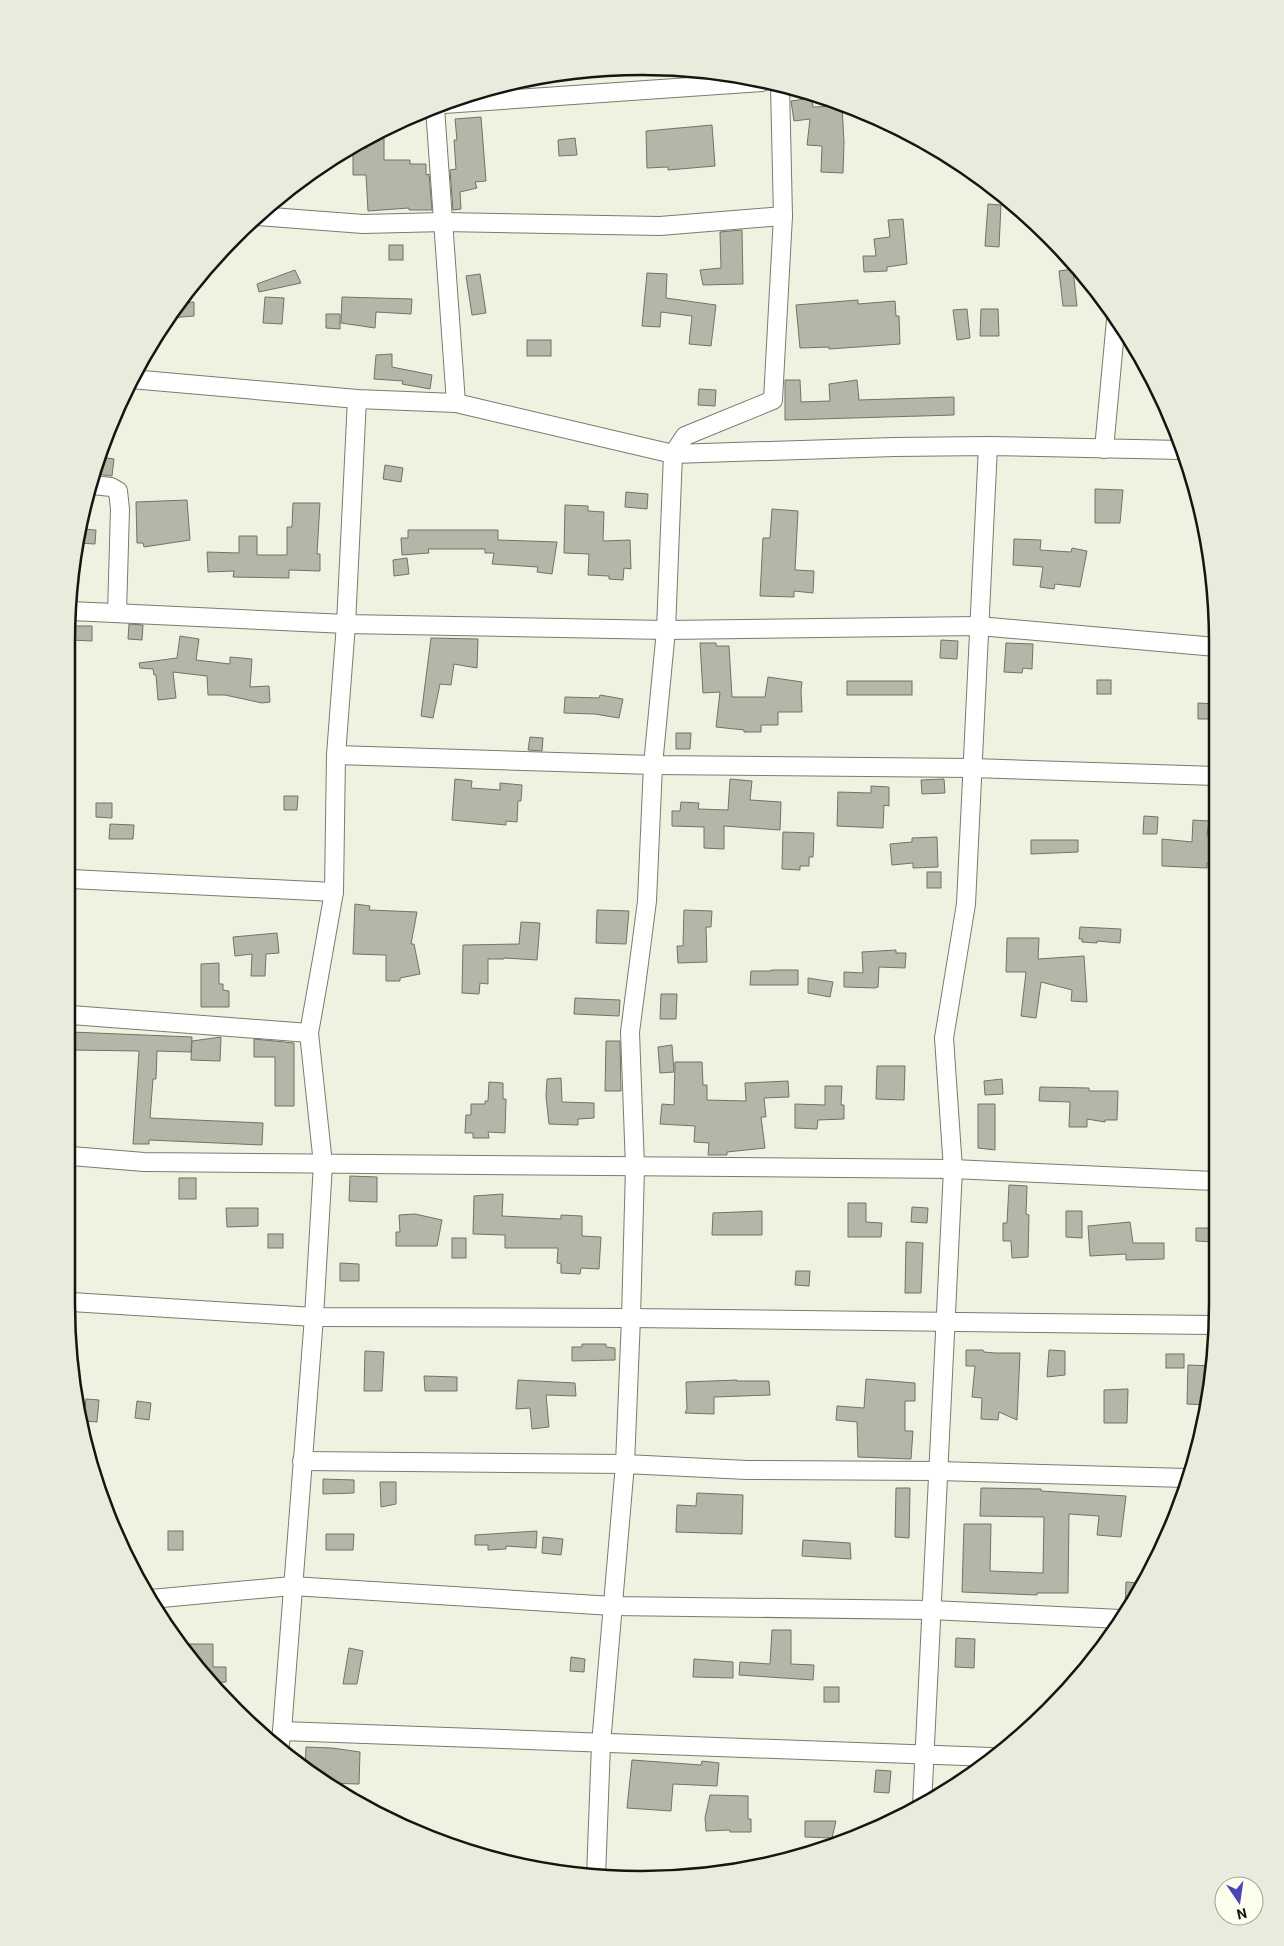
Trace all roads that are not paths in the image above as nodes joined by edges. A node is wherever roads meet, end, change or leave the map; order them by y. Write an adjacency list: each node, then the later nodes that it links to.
1 (738, 84): 3 (street)
2 (780, 92): 5 (street)
3 (469, 102)
4 (435, 114): 7 (street)
5 (783, 216): 7 (street); 15 (street)
6 (267, 217): 7 (street)
7 (444, 222): 11 (street)
8 (1115, 330): 13 (street)
9 (139, 380): 10 (street)
10 (357, 399): 11 (street); 19 (street)
11 (456, 403): 15 (street)
12 (988, 446): 13 (street); 15 (street); 20 (street)
13 (1104, 449): 14 (street)
14 (1175, 450)
15 (673, 454): 21 (street)
16 (97, 485): 18 (street)
17 (76, 611): 18 (street)
18 (117, 613): 19 (street)
19 (346, 624): 21 (street); 23 (street)
20 (979, 626): 21 (street); 22 (street); 25 (street)
21 (666, 630): 24 (street)
22 (1209, 646)
23 (336, 755): 24 (street); 28 (street)
24 (653, 765): 25 (street); 33 (street)
25 (972, 768): 26 (street); 34 (street)
26 (1209, 776)
27 (75, 879): 28 (street)
28 (334, 892): 30 (street)
29 (75, 1015): 30 (street)
30 (309, 1033): 32 (street)
31 (75, 1156): 32 (street)
32 (323, 1164): 33 (street); 37 (street)
33 (634, 1168): 34 (street); 38 (street)
34 (953, 1169): 35 (street); 39 (street)
35 (1209, 1181)
36 (75, 1302): 37 (street)
37 (314, 1317): 38 (street); 41 (street)
38 (631, 1318): 39 (street); 42 (street)
39 (945, 1321): 40 (street); 43 (street)
40 (1208, 1325)
41 (302, 1460): 42 (street); 45 (street)
42 (624, 1464): 43 (street); 47 (street)
43 (938, 1471): 44 (street); 48 (street)
44 (1182, 1478)
45 (292, 1586): 46 (street); 47 (street); 50 (street)
46 (159, 1599)
47 (612, 1606): 48 (street); 52 (street)
48 (932, 1610): 49 (street); 53 (street)
49 (1113, 1620)
50 (282, 1731): 51 (street); 52 (street)
51 (280, 1740)
52 (601, 1744): 53 (street); 56 (street)
53 (924, 1754): 54 (street); 55 (street)
54 (983, 1757)
55 (922, 1797)
56 (596, 1869)

